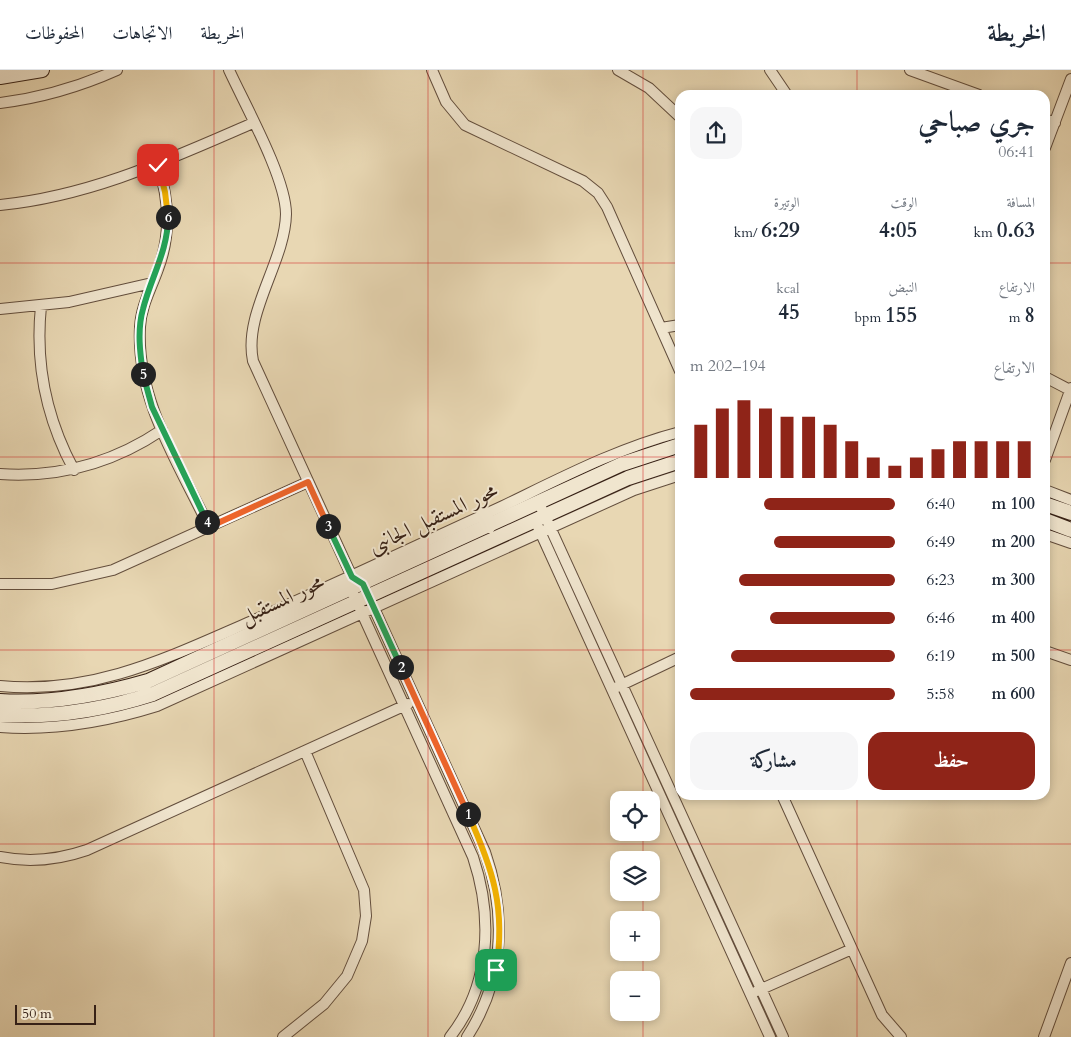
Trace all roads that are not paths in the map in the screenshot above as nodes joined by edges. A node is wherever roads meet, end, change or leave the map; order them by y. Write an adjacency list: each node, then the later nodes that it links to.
1 (42, 70): 8 (street)
2 (117, 70): 12 (street)
3 (229, 70): 15 (street)
4 (432, 70): 22 (street)
5 (618, 70): 13 (street)
6 (770, 70): 10 (street)
7 (910, 70): 11 (street)
8 (0, 77)
9 (1071, 79): 14 (street)
10 (784, 90)
11 (950, 90)
12 (0, 103)
13 (675, 113)
14 (1050, 121)
15 (253, 123): 16 (street); 34 (street)
16 (158, 165): 17 (street); 18 (street)
17 (0, 205)
18 (152, 282): 19 (street); 26 (street)
19 (41, 306): 20 (street); 31 (street)
20 (0, 309)
21 (675, 326): 22 (street)
22 (661, 328): 23 (street)
23 (675, 359)
24 (1050, 379): 25 (street)
25 (1071, 389): 28 (street)
26 (162, 430): 31 (street); 43 (street)
27 (675, 434): 40 (street, محور المستقبل الجانبى)
28 (1050, 446)
29 (675, 447): 37 (street, محور المستقبل)
30 (675, 463): 42 (street, محور المستقبل)
31 (74, 470): 32 (street)
32 (0, 474)
33 (675, 476): 42 (street)
34 (308, 482): 43 (street); 47 (street)
35 (1050, 492): 36 (street)
36 (1071, 500)
37 (534, 506): 40 (street, محور المستقبل); 42 (street)
38 (1050, 506): 39 (street)
39 (1071, 513)
40 (486, 521): 47 (street, محور المستقبل)
41 (1050, 522): 44 (street)
42 (543, 525): 49 (street, محور المستقبل); 53 (street); 55 (street)
43 (209, 527): 48 (street)
44 (1071, 530)
45 (1050, 536): 46 (street)
46 (1071, 543)
47 (355, 583): 49 (street); 54 (street, محور المستقبل الجانبى); 57 (street, محور المستقبل)
48 (0, 584)
49 (366, 606): 56 (street); 58 (street); 59 (street, محور المستقبل); 60 (street)
50 (1050, 653): 52 (street)
51 (675, 659): 53 (street)
52 (1071, 660)
53 (622, 684): 55 (street); 62 (street)
54 (0, 686)
55 (610, 690): 69 (street)
56 (416, 700): 58 (street); 72 (street)
57 (0, 701)
58 (404, 706): 61 (street); 71 (street)
59 (0, 715)
60 (0, 728)
61 (305, 751): 65 (street); 70 (street)
62 (675, 799)
63 (675, 800): 68 (street)
64 (784, 800): 66 (street)
65 (0, 858)
66 (852, 949): 68 (street); 75 (street)
67 (1071, 963): 76 (street)
68 (762, 989): 69 (street); 74 (street)
69 (750, 994): 73 (street)
70 (288, 1036)
71 (450, 1037)
72 (467, 1037)
73 (770, 1037)
74 (783, 1037)
75 (901, 1037)
76 (1044, 1037)

